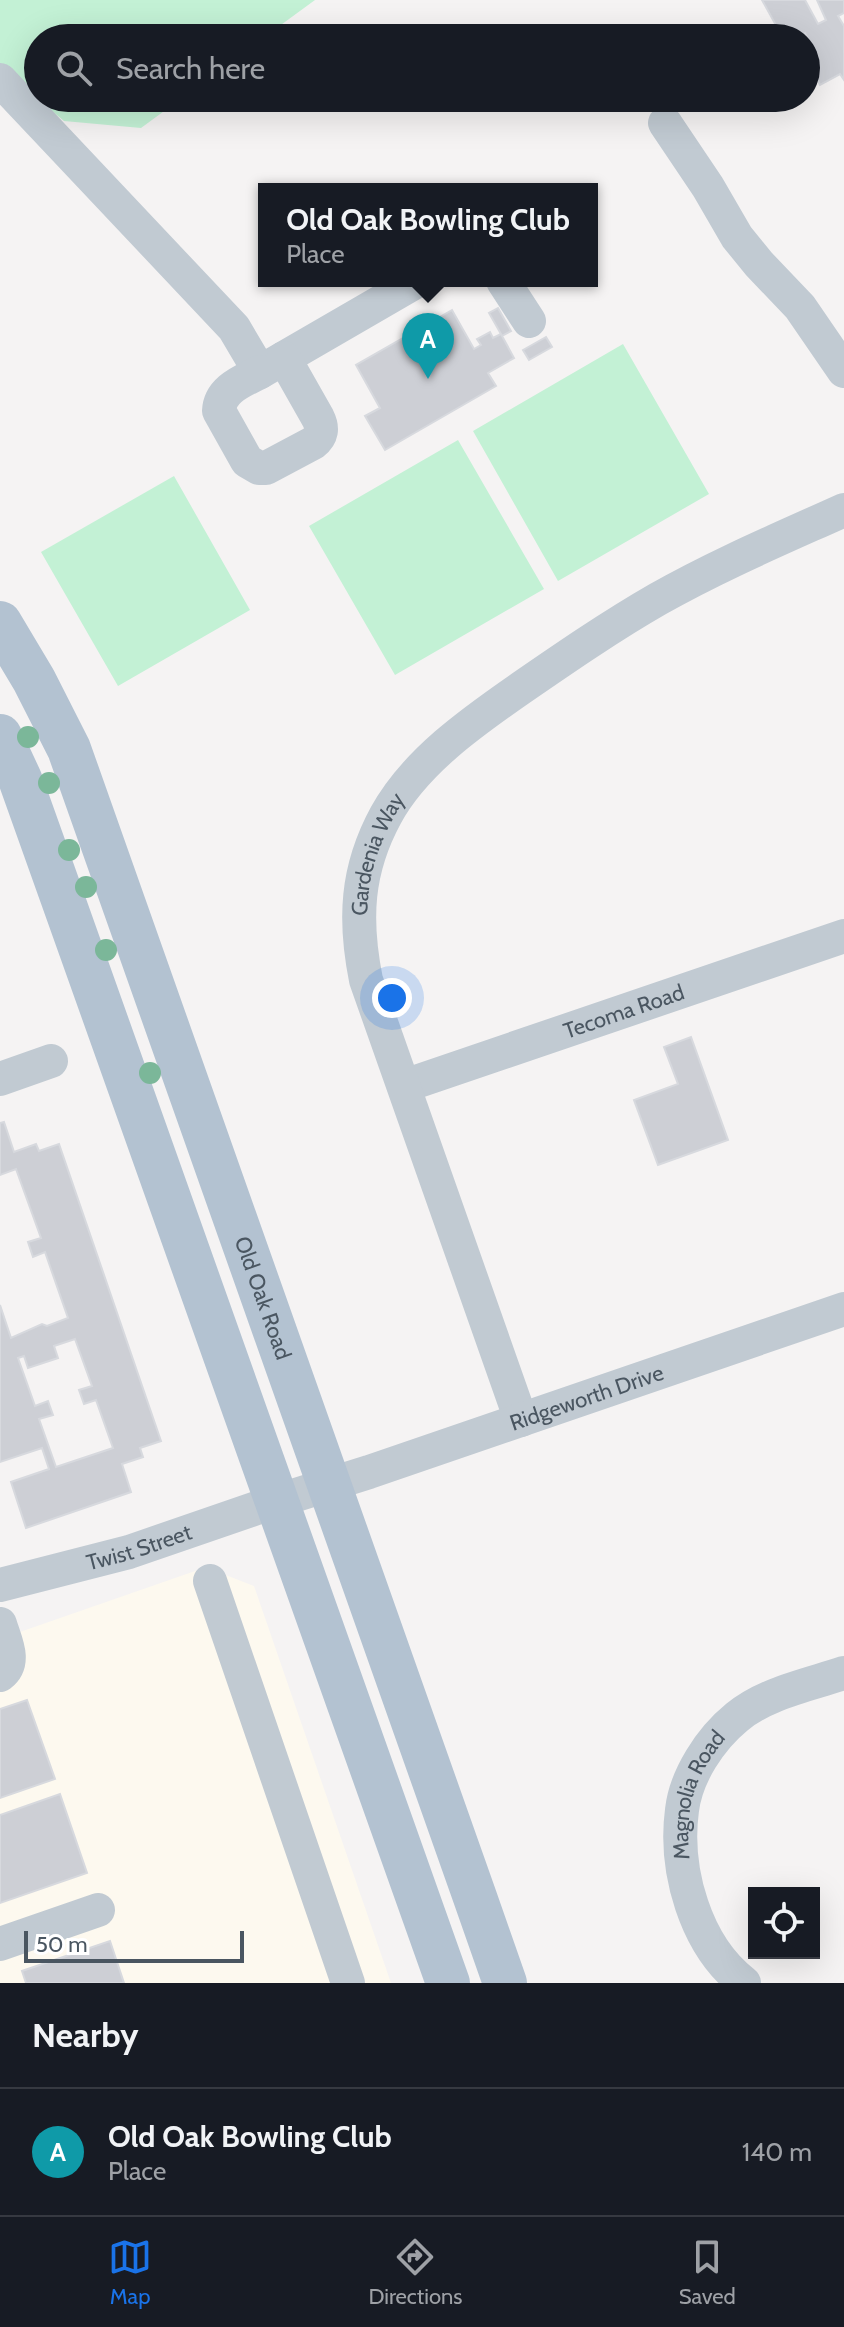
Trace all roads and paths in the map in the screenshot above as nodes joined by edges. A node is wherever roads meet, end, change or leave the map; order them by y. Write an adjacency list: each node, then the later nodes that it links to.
1 (0, 80): 2 (street)
2 (24, 105)
3 (30, 112): 5 (street)
4 (665, 123): 8 (street)
5 (407, 287)
6 (507, 287): 7 (street)
7 (529, 321)
8 (840, 356)
9 (844, 510): 15 (street, Gardenia Way)
10 (0, 623): 18 (main road, Old Oak Road)
11 (0, 736): 19 (main road)
12 (844, 936): 15 (street, Tecoma Road)
13 (51, 1061): 14 (street)
14 (0, 1079)
15 (404, 1086): 17 (street, Gardenia Way)
16 (844, 1309): 17 (street, Ridgeworth Drive)
17 (521, 1420): 18 (street, Ridgeworth Drive)
18 (330, 1485): 19 (street, Ridgeworth Drive); 29 (main road, Old Oak Road)
19 (277, 1501): 21 (street, Twist Street); 28 (main road)
20 (210, 1581): 27 (street)
21 (0, 1585)
22 (0, 1624): 24 (street)
23 (844, 1673): 30 (street, Magnolia Road)
24 (0, 1675)
25 (98, 1910): 26 (street)
26 (0, 1944)
27 (348, 1983)
28 (448, 1983)
29 (505, 1983)
30 (744, 1983)

